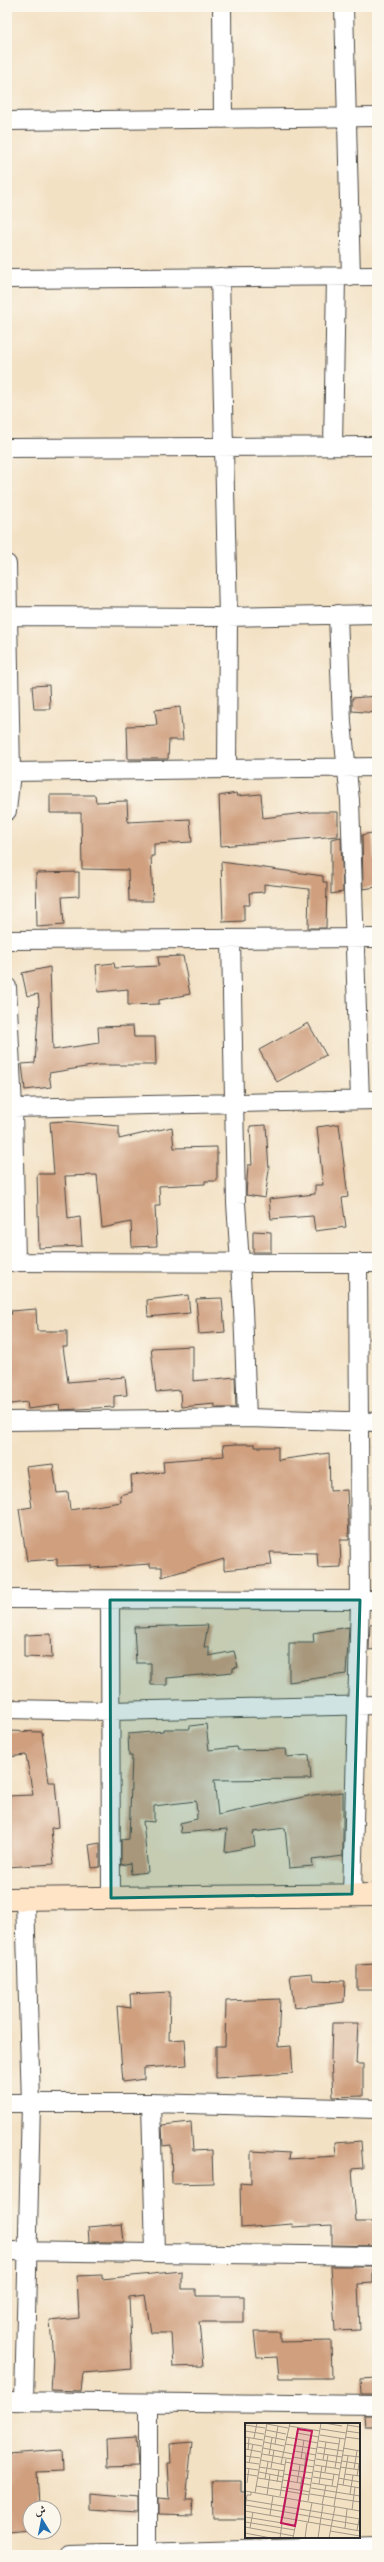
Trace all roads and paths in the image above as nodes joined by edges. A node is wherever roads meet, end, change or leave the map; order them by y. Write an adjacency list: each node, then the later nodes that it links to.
1 (222, 7): 5 (street)
2 (344, 7): 3 (street)
3 (347, 117): 4 (street); 5 (street); 8 (street)
4 (377, 117)
5 (223, 118): 6 (street)
6 (7, 121)
7 (377, 276): 8 (street)
8 (344, 277): 10 (street); 11 (street)
9 (7, 278): 10 (street)
10 (220, 278): 13 (street)
11 (333, 446): 12 (street); 13 (street)
12 (377, 446)
13 (225, 447): 14 (street); 19 (street)
14 (7, 448)
15 (7, 564): 18 (street)
16 (338, 614): 17 (street); 19 (street); 21 (street)
17 (377, 614)
18 (8, 616): 19 (street); 20 (street)
19 (228, 617): 23 (street)
20 (8, 680): 24 (street)
21 (347, 766): 22 (street); 23 (street); 27 (street)
22 (377, 767)
23 (227, 769): 24 (street)
24 (11, 772): 25 (street)
25 (7, 811)
26 (377, 938): 27 (street)
27 (354, 939): 29 (street); 31 (street)
28 (7, 940): 29 (street)
29 (231, 940): 32 (street)
30 (7, 987): 33 (street)
31 (369, 1100): 32 (street)
32 (235, 1102): 33 (street); 37 (street)
33 (13, 1108): 34 (street)
34 (12, 1263): 37 (street)
35 (358, 1263): 36 (street); 37 (street); 40 (street)
36 (377, 1263)
37 (240, 1264): 38 (street)
38 (247, 1418): 39 (street); 40 (street)
39 (7, 1421)
40 (358, 1422): 41 (street); 44 (street)
41 (377, 1422)
42 (7, 1599): 43 (street)
43 (110, 1600): 44 (street); 48 (street)
44 (368, 1600): 46 (street)
45 (377, 1705): 46 (street)
46 (355, 1706): 48 (street); 49 (street)
47 (7, 1709): 48 (street)
48 (112, 1711): 51 (street)
49 (352, 1894): 50 (main road); 51 (main road)
50 (377, 1895)
51 (111, 1898): 52 (main road)
52 (16, 1899): 55 (street)
53 (151, 2102): 55 (street); 56 (street); 59 (street)
54 (7, 2103): 55 (street)
55 (31, 2103): 58 (street)
56 (377, 2109)
57 (7, 2251): 58 (street)
58 (27, 2251): 59 (street); 61 (street)
59 (155, 2252): 60 (street)
60 (377, 2256)
61 (15, 2401): 62 (street)
62 (148, 2403): 63 (street); 65 (street)
63 (377, 2405)
64 (377, 2546): 65 (street)
65 (148, 2552): 66 (street)
66 (70, 2555)

